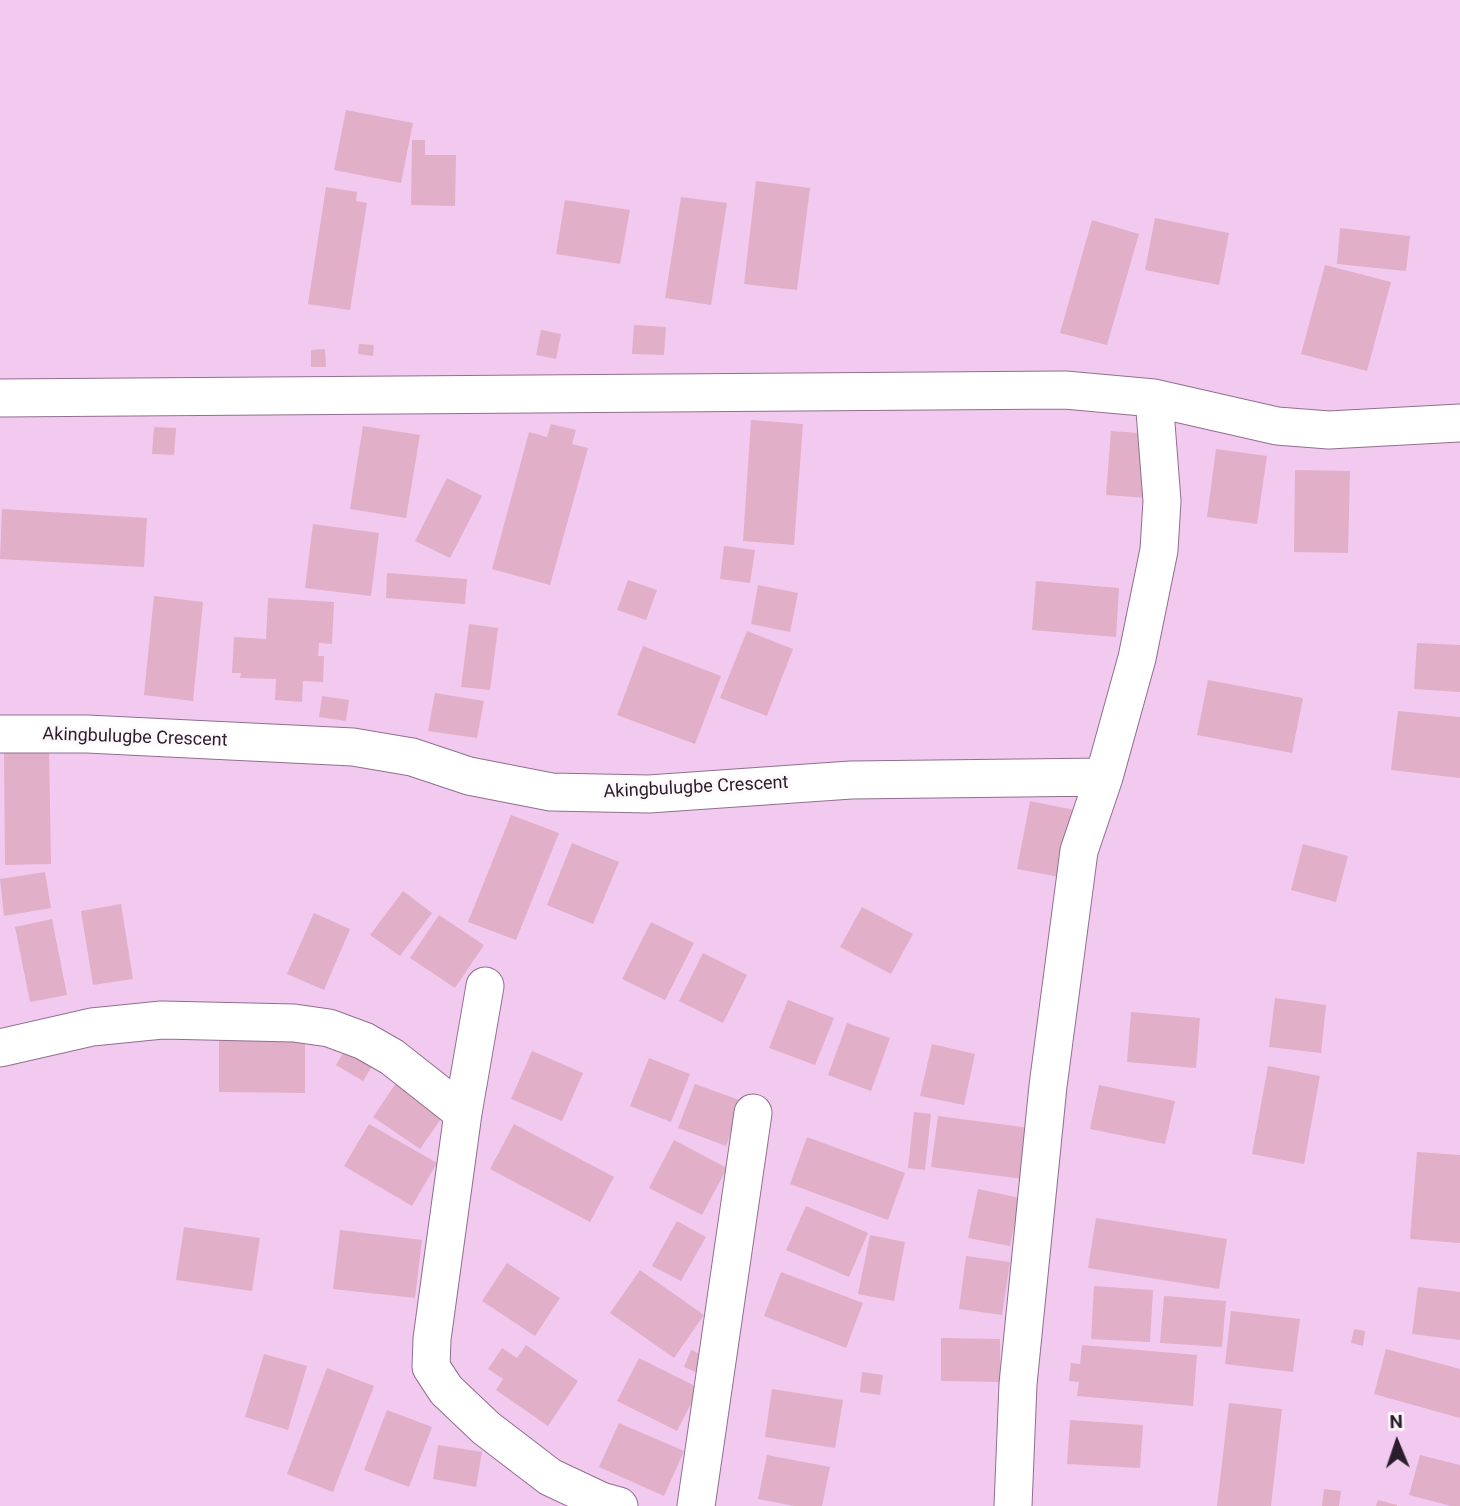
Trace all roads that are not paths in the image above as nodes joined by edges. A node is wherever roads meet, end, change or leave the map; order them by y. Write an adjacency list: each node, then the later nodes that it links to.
1 (0, 398): 2 (street)
2 (1154, 398): 3 (street); 5 (street)
3 (1460, 423)
4 (0, 734): 5 (street, Akingbulugbe Crescent)
5 (1104, 776): 12 (street)
6 (485, 986): 8 (street)
7 (0, 1048): 8 (street)
8 (463, 1113): 10 (street)
9 (753, 1113): 11 (street)
10 (619, 1506)
11 (696, 1506)
12 (1013, 1506)

